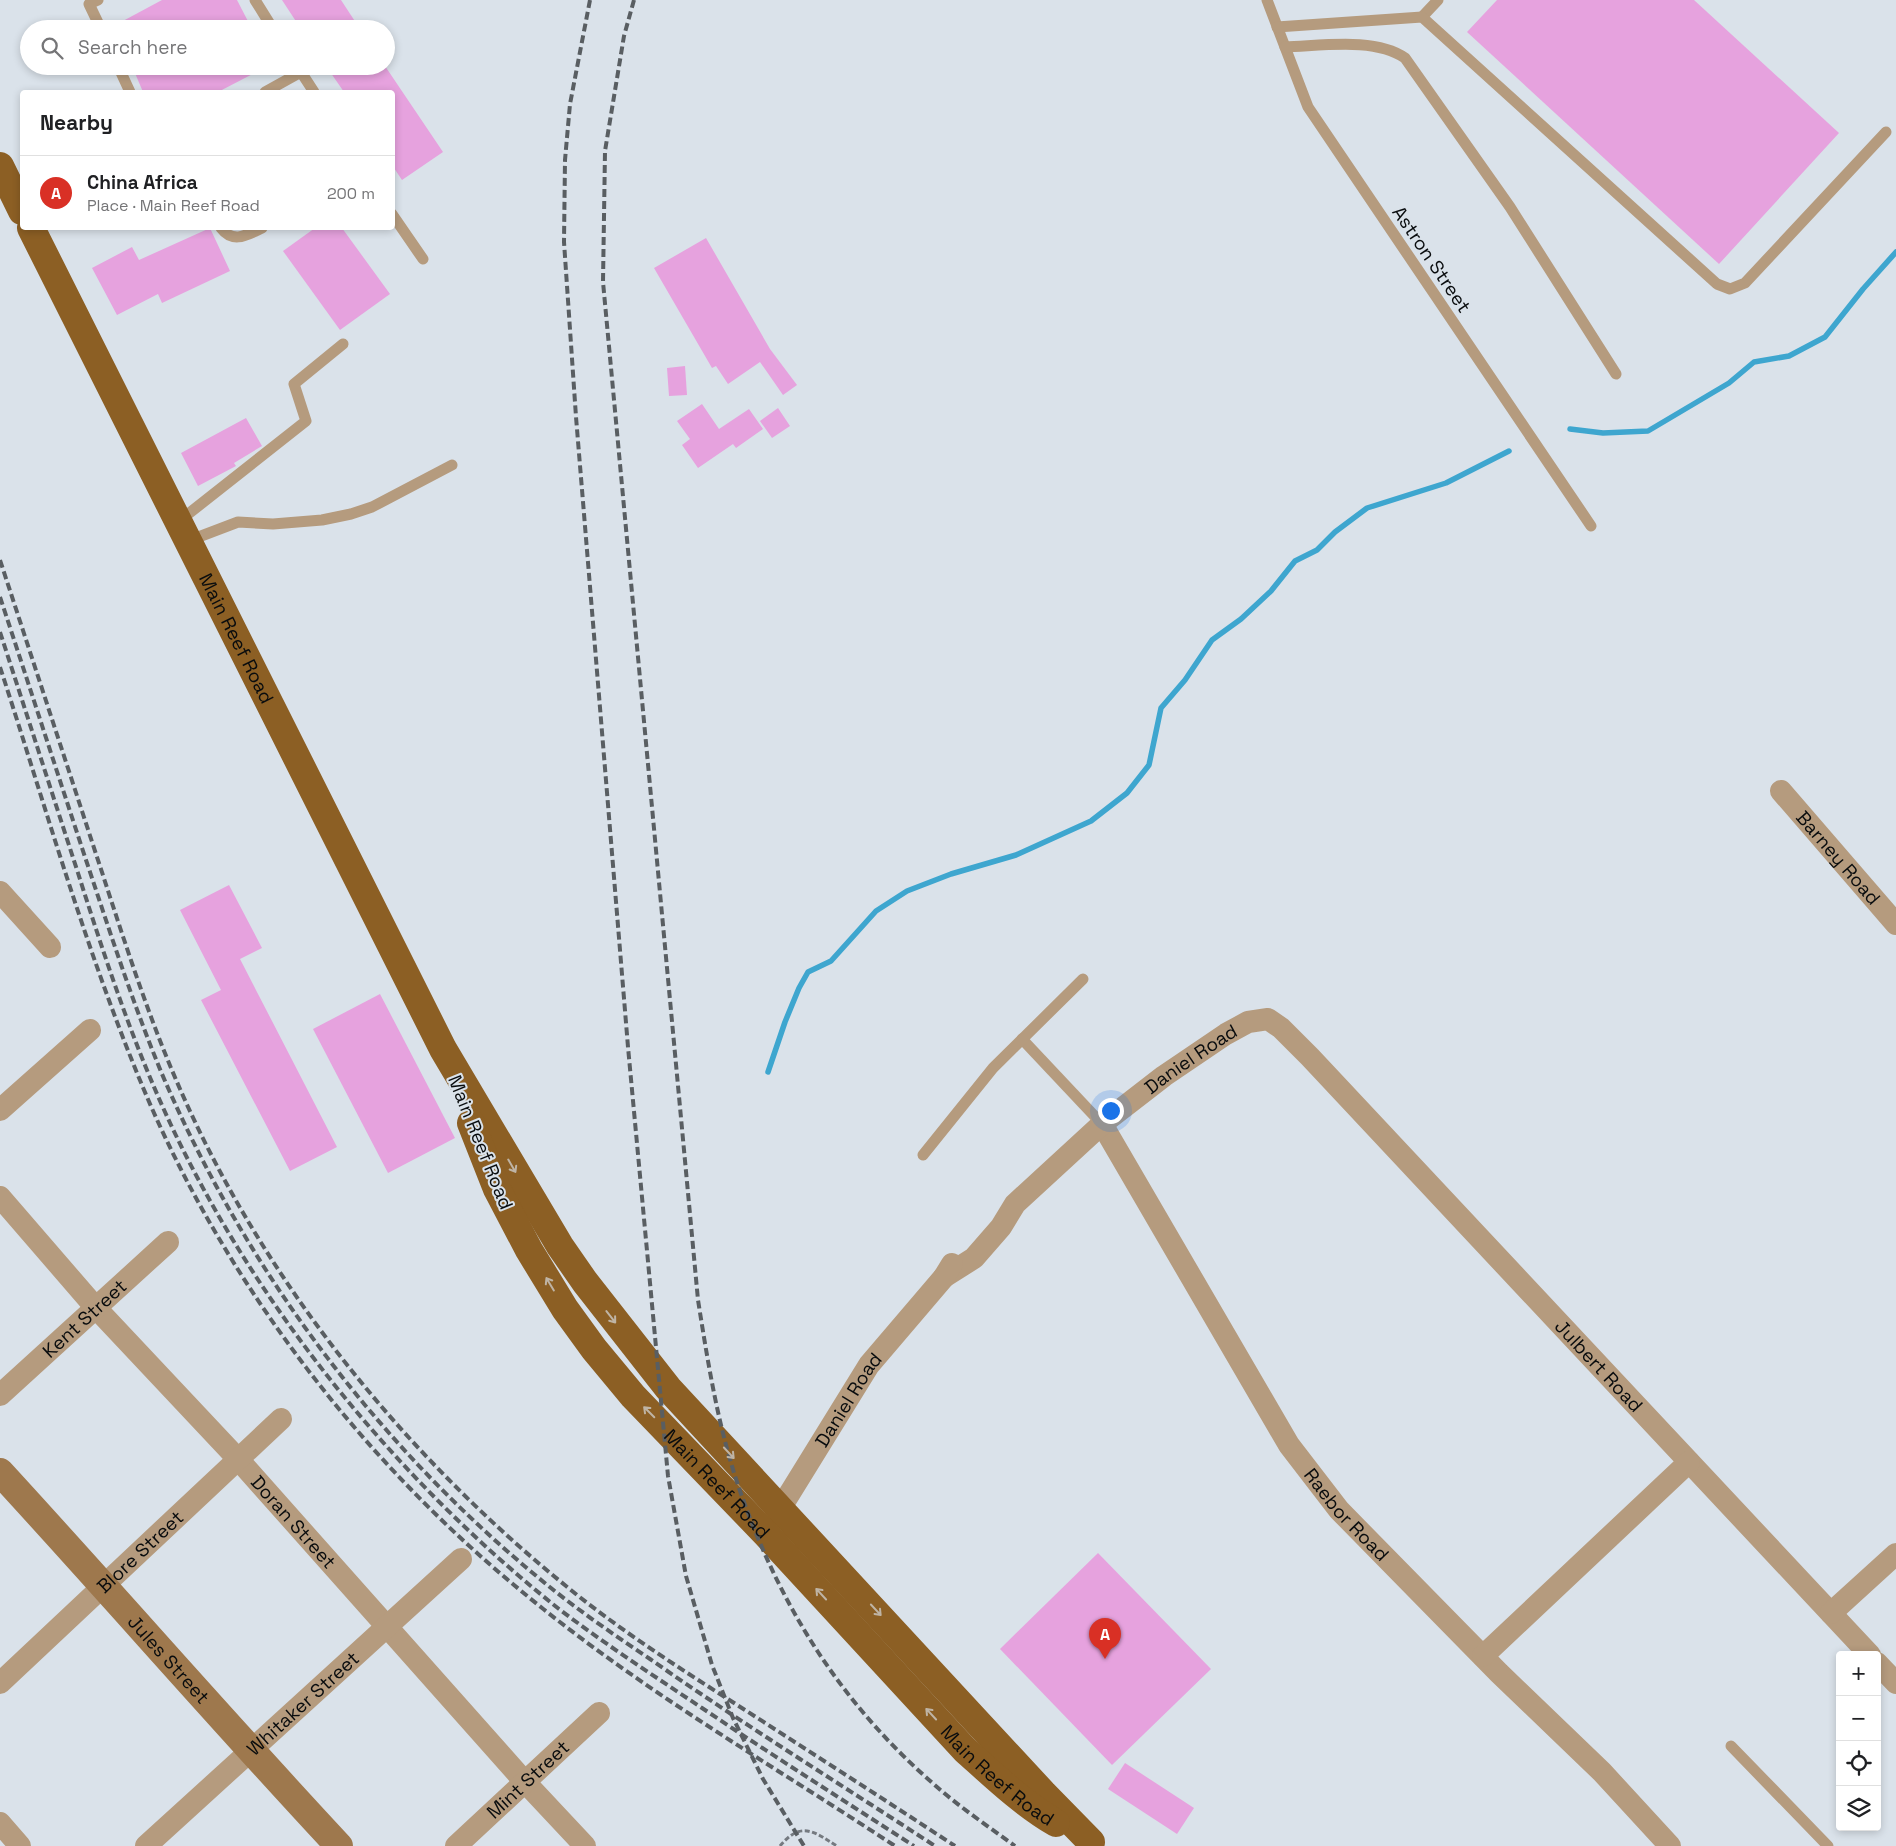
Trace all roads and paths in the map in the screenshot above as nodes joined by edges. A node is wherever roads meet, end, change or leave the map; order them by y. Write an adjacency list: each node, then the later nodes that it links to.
1 (255, 0): 7 (lane)
2 (1267, 0): 8 (lane, Astron Street)
3 (1438, 0): 5 (lane)
4 (92, 1): 6 (lane)
5 (1422, 17): 8 (lane); 16 (lane)
6 (98, 20)
7 (267, 20)
8 (1276, 27): 9 (lane, Astron Street)
9 (1284, 47): 25 (lane); 27 (lane, Astron Street)
10 (122, 75): 13 (lane)
11 (290, 75): 14 (lane)
12 (303, 75): 15 (lane)
13 (129, 90)
14 (268, 90)
15 (313, 90)
16 (1886, 132)
17 (0, 166): 18 (main road)
18 (20, 207)
19 (395, 218): 23 (lane)
20 (32, 230): 28 (main road, Main Reef Road)
21 (223, 230): 22 (lane)
22 (257, 230)
23 (423, 259)
24 (343, 344): 28 (lane)
25 (1616, 374)
26 (452, 466): 28 (lane)
27 (1591, 526)
28 (183, 532): 36 (main road, Main Reef Road)
29 (1781, 791): 31 (street, Barney Road)
30 (0, 892): 32 (street)
31 (1896, 924)
32 (50, 947)
33 (1083, 979): 35 (lane)
34 (90, 1030): 37 (street)
35 (1022, 1039): 39 (lane); 40 (lane)
36 (443, 1049): 46 (main road, Main Reef Road, one-way to 46); 47 (main road, Main Reef Road, one-way to 36)
37 (0, 1110)
38 (1368, 1118): 39 (street, Daniel Road); 49 (street, Julbert Road)
39 (1102, 1124): 51 (street, Daniel Road); 59 (street, Raebor Road)
40 (923, 1155)
41 (0, 1197): 43 (street, Doran Street)
42 (168, 1242): 43 (street, Kent Street)
43 (96, 1308): 44 (street, Kent Street); 48 (street, Doran Street)
44 (0, 1395)
45 (281, 1419): 48 (street, Blore Street)
46 (707, 1429): 47 (main road); 51 (main road, Main Reef Road, one-way to 51)
47 (689, 1453): 52 (main road, Main Reef Road)
48 (237, 1458): 55 (street, Blore Street); 57 (street, Doran Street)
49 (1690, 1462): 56 (street, Julbert Road); 59 (street)
50 (0, 1472): 55 (main road, Jules Street)
51 (780, 1509): 52 (street, Daniel Road); 68 (main road, Main Reef Road, one-way to 68)
52 (765, 1533): 68 (main road, Main Reef Road, one-way to 52)
53 (1896, 1554): 56 (street)
54 (461, 1559): 57 (street, Whitaker Street)
55 (103, 1585): 61 (street, Blore Street); 65 (main road, Jules Street)
56 (1831, 1613): 58 (street, Julbert Road)
57 (387, 1628): 65 (street, Whitaker Street); 66 (street, Doran Street)
58 (1866, 1651)
59 (1483, 1656): 76 (street, Raebor Road)
60 (1881, 1667): 62 (street)
61 (0, 1683)
62 (1896, 1683)
63 (599, 1713): 66 (street, Mint Street)
64 (1731, 1746): 77 (lane)
65 (249, 1750): 70 (street, Whitaker Street); 71 (main road, Jules Street)
66 (526, 1782): 72 (street, Mint Street); 73 (street, Doran Street)
67 (0, 1823): 69 (street)
68 (1094, 1844)
69 (20, 1846)
70 (146, 1846)
71 (339, 1846)
72 (456, 1846)
73 (586, 1846)
74 (780, 1846): 75 (path)
75 (838, 1846)
76 (1670, 1846)
77 (1828, 1846)

